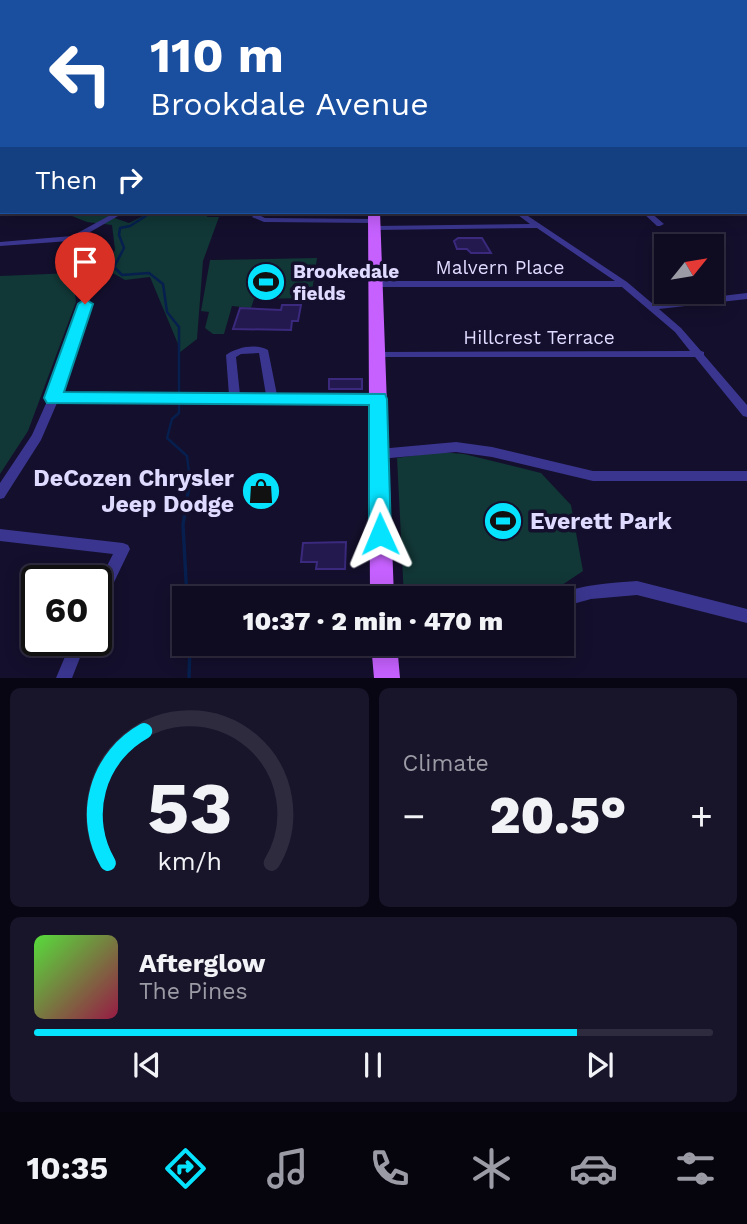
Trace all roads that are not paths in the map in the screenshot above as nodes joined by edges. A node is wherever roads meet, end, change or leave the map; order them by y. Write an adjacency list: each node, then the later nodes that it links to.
1 (117, 214): 10 (street)
2 (258, 214): 6 (street)
3 (275, 214): 6 (street)
4 (521, 214): 9 (street)
5 (648, 214): 8 (street)
6 (281, 220): 7 (street)
7 (374, 220): 9 (street); 13 (main road)
8 (660, 224)
9 (538, 226): 12 (street)
10 (71, 239): 11 (street); 18 (street)
11 (0, 244)
12 (624, 284): 13 (street, Malvern Place); 15 (street)
13 (376, 285): 17 (main road)
14 (747, 296): 15 (street)
15 (651, 307): 16 (street)
16 (700, 354): 17 (street, Hillcrest Terrace); 22 (street)
17 (377, 355): 21 (main road)
18 (53, 398): 19 (street); 25 (street)
19 (235, 398): 20 (street); 20 (street)
20 (272, 398): 21 (street)
21 (378, 399): 23 (main road)
22 (747, 413)
23 (379, 454): 24 (street); 28 (main road)
24 (747, 476)
25 (0, 494)
26 (0, 535): 27 (street)
27 (112, 571)
28 (382, 586)
29 (574, 597): 30 (street)
30 (747, 616)
31 (73, 656): 33 (street)
32 (385, 656): 34 (main road)
33 (64, 678)
34 (387, 678)

